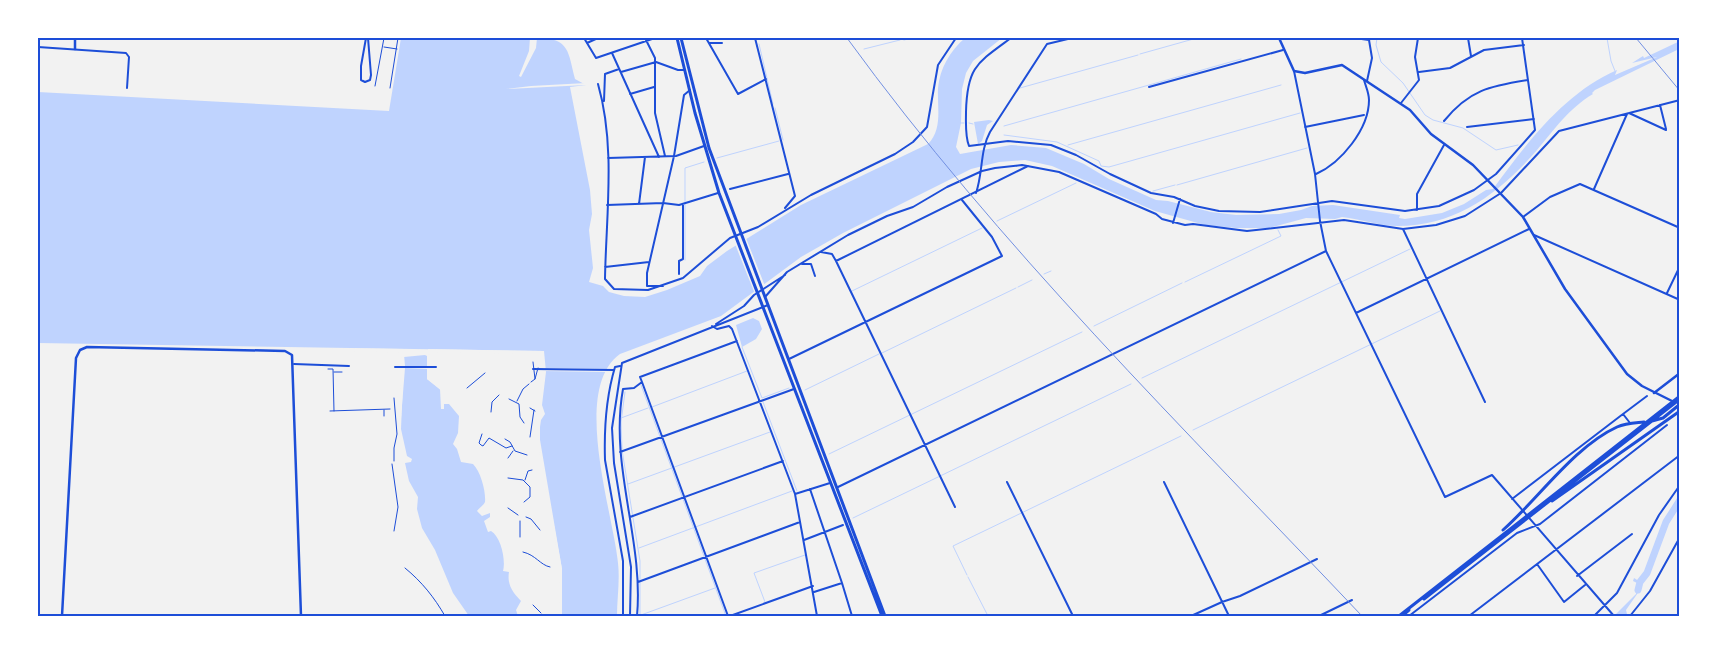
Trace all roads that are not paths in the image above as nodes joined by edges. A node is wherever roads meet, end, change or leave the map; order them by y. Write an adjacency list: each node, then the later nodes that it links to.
1 (75, 38): 29 (street)
2 (367, 38): 2 (street)
3 (384, 38): 28 (street)
4 (398, 38): 30 (street)
5 (584, 38): 23 (street)
6 (598, 38): 23 (street)
7 (645, 38): 22 (street)
8 (655, 38): 22 (street)
9 (678, 38): 35 (highway)
10 (681, 38): 93 (highway)
11 (706, 38): 24 (street)
12 (755, 38): 39 (street)
13 (956, 38): 85 (street)
14 (1011, 38): 61 (street)
15 (1072, 38): 61 (street)
16 (1279, 38): 31 (street)
17 (1354, 38): 21 (street)
18 (1418, 38): 38 (street)
19 (1468, 38): 33 (street)
20 (1522, 38): 26 (street)
21 (1370, 39): 40 (street)
22 (647, 40): 32 (street); 34 (street)
23 (587, 42): 32 (street)
24 (709, 43): 25 (street); 39 (street)
25 (722, 43)
26 (1524, 45): 33 (street); 41 (street)
27 (38, 47): 29 (street)
28 (383, 47): 30 (street); 43 (street)
29 (75, 49): 46 (street)
30 (397, 49): 47 (street)
31 (1283, 50): 37 (street); 45 (street)
32 (612, 53): 36 (street)
33 (1471, 56): 38 (street)
34 (656, 62): 35 (street); 36 (street); 44 (street)
35 (685, 70): 48 (highway)
36 (620, 71): 49 (street); 52 (street)
37 (1294, 71): 40 (street); 58 (street)
38 (1419, 72): 51 (street)
39 (766, 79): 70 (street)
40 (1365, 79): 51 (street); 55 (street)
41 (1528, 80): 56 (street); 57 (street)
42 (598, 84): 52 (street)
43 (375, 86)
44 (655, 86): 49 (street); 63 (street)
45 (1149, 86)
46 (127, 88)
47 (390, 88)
48 (690, 90): 62 (highway); 64 (street)
49 (630, 94): 66 (street)
50 (1680, 100): 53 (street)
51 (1401, 103): 60 (street)
52 (603, 104): 67 (street)
53 (1660, 105): 54 (street); 54 (street)
54 (1628, 113): 74 (street); 75 (street)
55 (1366, 115): 58 (street); 71 (street)
56 (1534, 119): 59 (street); 72 (street)
57 (1444, 120)
58 (1305, 127): 71 (street)
59 (1467, 127)
60 (1445, 144): 72 (street); 86 (street)
61 (985, 145): 69 (street); 79 (street)
62 (704, 146): 64 (street); 76 (highway)
63 (665, 156): 64 (street); 66 (street)
64 (674, 156): 80 (street)
65 (645, 157): 66 (street); 67 (street); 82 (street)
66 (658, 157)
67 (608, 158): 84 (street)
68 (1028, 166): 69 (street); 77 (street); 89 (street)
69 (982, 170): 77 (street); 97 (street)
70 (789, 174): 73 (street); 85 (street)
71 (1316, 174): 81 (street)
72 (1489, 180): 75 (street); 86 (street)
73 (730, 189)
74 (1594, 189): 87 (street); 91 (street)
75 (1501, 192): 87 (street); 92 (street)
76 (719, 193): 83 (street); 94 (highway)
77 (976, 193): 78 (street)
78 (962, 200): 98 (street); 114 (street)
79 (1180, 200): 81 (street); 89 (street)
80 (663, 203): 82 (street); 83 (street); 99 (street)
81 (1318, 203): 86 (street); 88 (street)
82 (639, 204): 84 (street)
83 (684, 204): 103 (street)
84 (607, 205): 101 (street)
85 (784, 210): 93 (street)
86 (1416, 210)
87 (1524, 217): 90 (street)
88 (1320, 220): 89 (street); 92 (street); 96 (street)
89 (1173, 222)
90 (1531, 228): 95 (street); 106 (street)
91 (1680, 228)
92 (1403, 229): 106 (street)
93 (741, 234): 94 (street); 109 (highway)
94 (735, 235): 107 (street); 112 (highway)
95 (1534, 235): 108 (street); 136 (street)
96 (1326, 251): 113 (street); 162 (street)
97 (818, 253): 98 (street); 100 (street)
98 (836, 261): 114 (street)
99 (649, 262): 101 (street); 107 (street)
100 (800, 264): 104 (street); 105 (street)
101 (605, 266): 107 (street)
102 (1680, 266): 108 (street)
103 (680, 274)
104 (785, 275): 109 (street); 115 (street)
105 (815, 276)
106 (1426, 279): 113 (street); 144 (street)
107 (663, 286)
108 (1666, 294): 110 (street)
109 (764, 296): 111 (highway)
110 (1680, 300)
111 (768, 305): 112 (street); 117 (highway)
112 (763, 307): 115 (street); 135 (highway)
113 (1356, 313): 183 (street)
114 (865, 322): 117 (street); 162 (street)
115 (712, 326): 116 (street); 121 (street)
116 (737, 341): 133 (street); 142 (street)
117 (788, 360): 179 (highway)
118 (533, 362): 132 (street)
119 (294, 364): 120 (street); 223 (street); 224 (street)
120 (349, 366)
121 (620, 366): 127 (street); 227 (street)
122 (395, 367): 123 (street)
123 (436, 367)
124 (538, 368): 132 (street)
125 (328, 369): 128 (street)
126 (533, 369): 127 (street)
127 (614, 370): 226 (street)
128 (333, 372): 129 (street); 150 (street)
129 (342, 372)
130 (485, 373): 134 (street)
131 (1680, 373): 136 (street)
132 (535, 379): 143 (street)
133 (642, 382): 160 (street); 165 (street)
134 (467, 388)
135 (795, 388): 142 (street); 177 (highway)
136 (1654, 393): 145 (street)
137 (499, 395): 152 (street)
138 (1647, 396): 153 (street)
139 (1680, 397): 187 (highway)
140 (394, 398): 170 (street)
141 (510, 399): 143 (street)
142 (760, 401): 160 (street); 169 (street)
143 (517, 402): 155 (street)
144 (1485, 402)
145 (1679, 405): 156 (highway)
146 (530, 408): 159 (street)
147 (390, 409): 148 (street)
148 (384, 410): 150 (street); 154 (street)
149 (330, 411): 150 (street)
150 (334, 411)
151 (1680, 411): 187 (highway)
152 (491, 412)
153 (1623, 414): 156 (street); 183 (street)
154 (384, 416)
155 (524, 423)
156 (1630, 423): 204 (highway)
157 (1666, 425): 194 (street)
158 (482, 434): 163 (street)
159 (530, 437)
160 (662, 437): 165 (street); 182 (street)
161 (505, 439): 163 (street)
162 (926, 445): 179 (street); 186 (street)
163 (512, 446): 164 (street)
164 (514, 450): 166 (street); 168 (street)
165 (620, 452): 190 (street)
166 (527, 455)
167 (1680, 455): 202 (street)
168 (508, 458)
169 (783, 460): 181 (street); 182 (street)
170 (394, 461)
171 (392, 464): 196 (street)
172 (532, 470): 174 (street)
173 (508, 478): 174 (street)
174 (525, 481): 184 (street)
175 (1007, 482): 233 (street)
176 (1164, 482): 219 (street)
177 (830, 483): 179 (highway); 180 (street)
178 (1680, 485): 221 (street)
179 (835, 488): 232 (highway)
180 (810, 489): 181 (street); 197 (street)
181 (795, 494): 192 (street)
182 (683, 498): 190 (street); 205 (street)
183 (1512, 499): 194 (street)
184 (524, 502)
185 (508, 508): 188 (street)
186 (955, 508)
187 (1530, 514): 204 (highway); 237 (highway)
188 (518, 515)
189 (526, 517): 195 (street)
190 (629, 518): 213 (street)
191 (520, 521): 199 (street)
192 (800, 522): 201 (street); 205 (street)
193 (843, 525): 197 (street)
194 (1536, 526): 202 (street); 238 (street)
195 (540, 530)
196 (394, 531)
197 (825, 532): 201 (street); 214 (street)
198 (1632, 534): 212 (street)
199 (520, 537)
200 (1680, 538): 242 (street)
201 (804, 540): 216 (street)
202 (1556, 550): 207 (street); 212 (street)
203 (522, 552): 208 (street)
204 (1478, 552): 237 (highway)
205 (706, 557): 213 (street); 229 (street)
206 (1317, 559): 219 (street)
207 (1537, 564): 215 (street); 239 (street)
208 (550, 567)
209 (405, 568): 210 (street)
210 (408, 570): 211 (street); 225 (street)
211 (406, 573)
212 (1577, 576): 215 (street)
213 (637, 582): 228 (street)
214 (842, 583): 217 (street); 231 (street)
215 (1585, 585): 221 (street)
216 (813, 586): 217 (street); 229 (street)
217 (814, 592): 230 (street)
218 (1352, 600): 236 (street)
219 (1222, 602): 234 (street); 235 (street)
220 (533, 605): 222 (street)
221 (1604, 607): 240 (street); 241 (street)
222 (541, 614)
223 (62, 616)
224 (301, 616)
225 (445, 616)
226 (623, 616)
227 (630, 616)
228 (637, 616)
229 (729, 616)
230 (818, 616)
231 (852, 616)
232 (884, 616)
233 (1073, 616)
234 (1191, 616)
235 (1229, 616)
236 (1319, 616)
237 (1400, 616)
238 (1409, 616)
239 (1469, 616)
240 (1594, 616)
241 (1614, 616)
242 (1630, 616)

